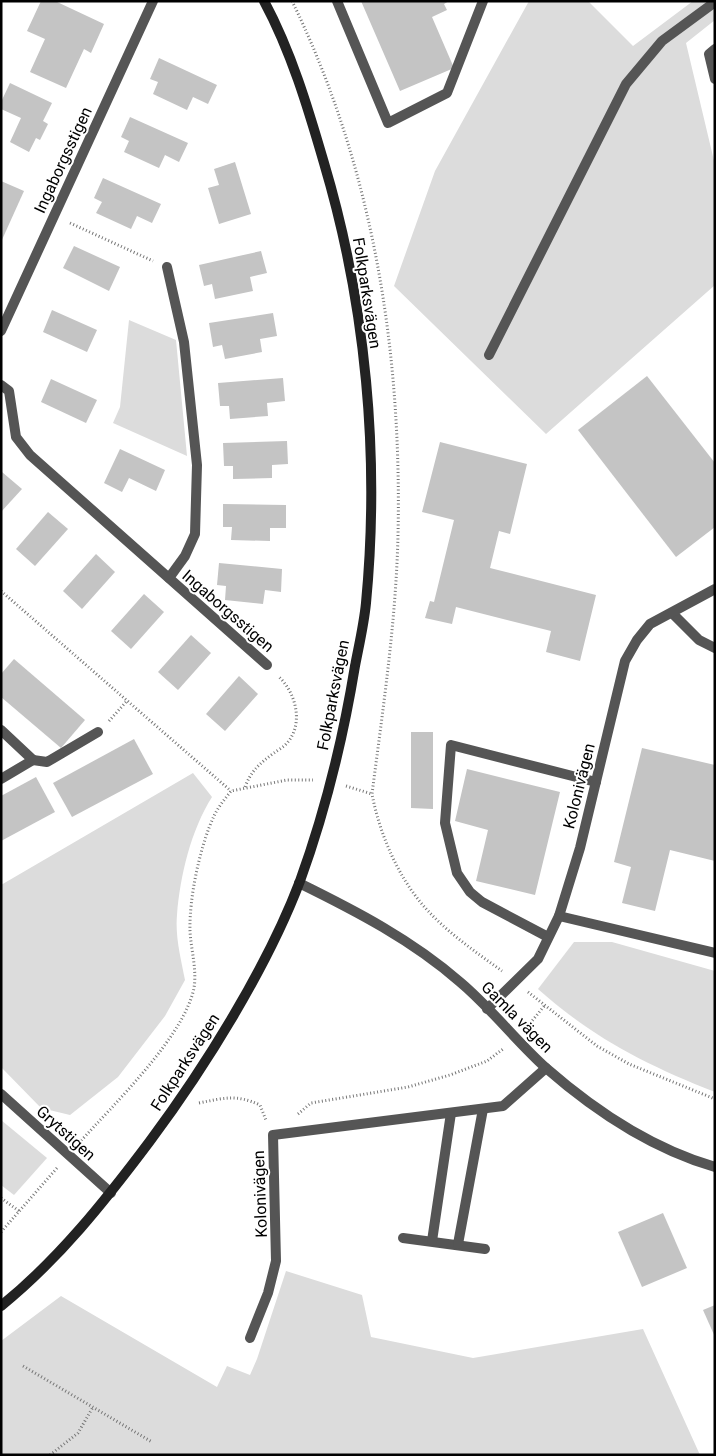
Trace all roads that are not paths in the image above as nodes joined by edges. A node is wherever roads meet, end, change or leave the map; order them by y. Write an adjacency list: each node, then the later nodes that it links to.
1 (153, 1): 9 (street, Ingaborgsstigen)
2 (264, 1): 22 (main road, Folkparksvägen)
3 (337, 1): 4 (street)
4 (483, 1)
5 (715, 2): 10 (street)
6 (715, 49): 7 (street)
7 (715, 79)
8 (167, 266): 12 (street, Ingaborgsstigen)
9 (1, 331)
10 (489, 356)
11 (1, 384): 12 (street, Ingaborgsstigen)
12 (169, 578): 16 (street, Ingaborgsstigen)
13 (715, 589): 14 (street, Kolonivägen)
14 (672, 613): 15 (street); 21 (street, Kolonivägen)
15 (715, 648)
16 (267, 665)
17 (1, 730): 19 (street)
18 (98, 732): 19 (street)
19 (33, 760): 20 (street)
20 (1, 779)
21 (596, 782): 23 (street, Kolonivägen); 24 (street)
22 (299, 883): 26 (street, Gamla vägen); 32 (main road, Folkparksvägen)
23 (559, 916): 24 (street, Kolonivägen); 25 (street)
24 (548, 937): 26 (street, Kolonivägen)
25 (715, 953)
26 (487, 1009): 27 (street, Gamla vägen)
27 (546, 1068): 29 (street, Kolonivägen); 31 (street, Gamla vägen)
28 (1, 1094): 32 (street, Grytstigen)
29 (483, 1109): 30 (street, Kolonivägen); 35 (street)
30 (450, 1113): 34 (street); 38 (street, Kolonivägen)
31 (715, 1167)
32 (111, 1193): 37 (main road, Folkparksvägen)
33 (403, 1238): 34 (street)
34 (432, 1241): 35 (street)
35 (458, 1244): 36 (street)
36 (485, 1249)
37 (1, 1306)
38 (250, 1338)

